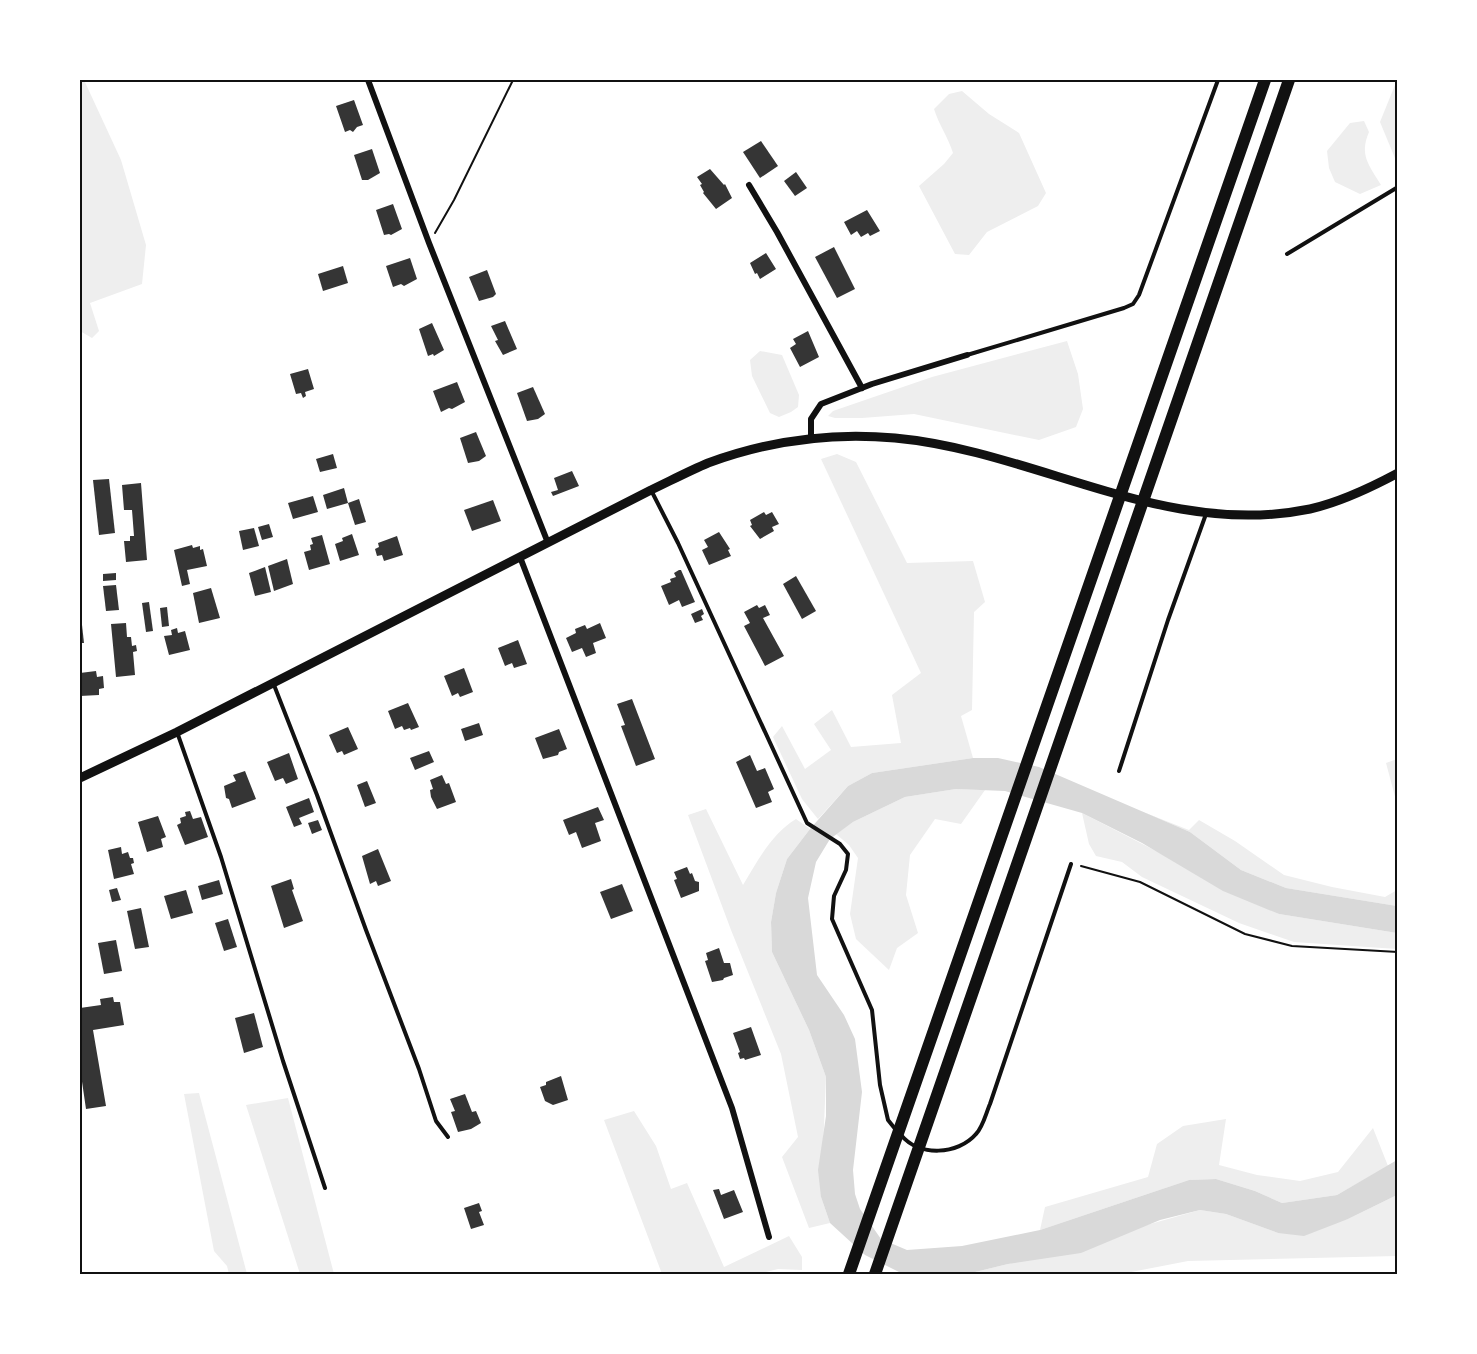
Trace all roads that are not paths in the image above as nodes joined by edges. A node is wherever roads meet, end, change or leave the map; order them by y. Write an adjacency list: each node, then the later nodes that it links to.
1 (368, 80): 14 (street)
2 (1218, 80): 8 (lane)
3 (1265, 80): 24 (main road)
4 (1290, 80): 25 (main road)
5 (749, 185): 9 (street)
6 (1398, 187): 7 (lane)
7 (1287, 254)
8 (967, 355): 9 (street)
9 (862, 388): 10 (street)
10 (811, 438): 12 (street); 13 (street)
11 (1398, 473): 13 (street)
12 (651, 490): 14 (street); 20 (lane)
13 (1206, 514): 18 (lane)
14 (548, 543): 15 (street)
15 (520, 557): 16 (street); 23 (street)
16 (273, 683): 17 (street); 21 (lane)
17 (177, 732): 19 (street); 22 (lane)
18 (1119, 771)
19 (80, 778)
20 (1071, 864)
21 (448, 1137)
22 (325, 1188)
23 (770, 1237)
24 (849, 1275)
25 (875, 1275)

